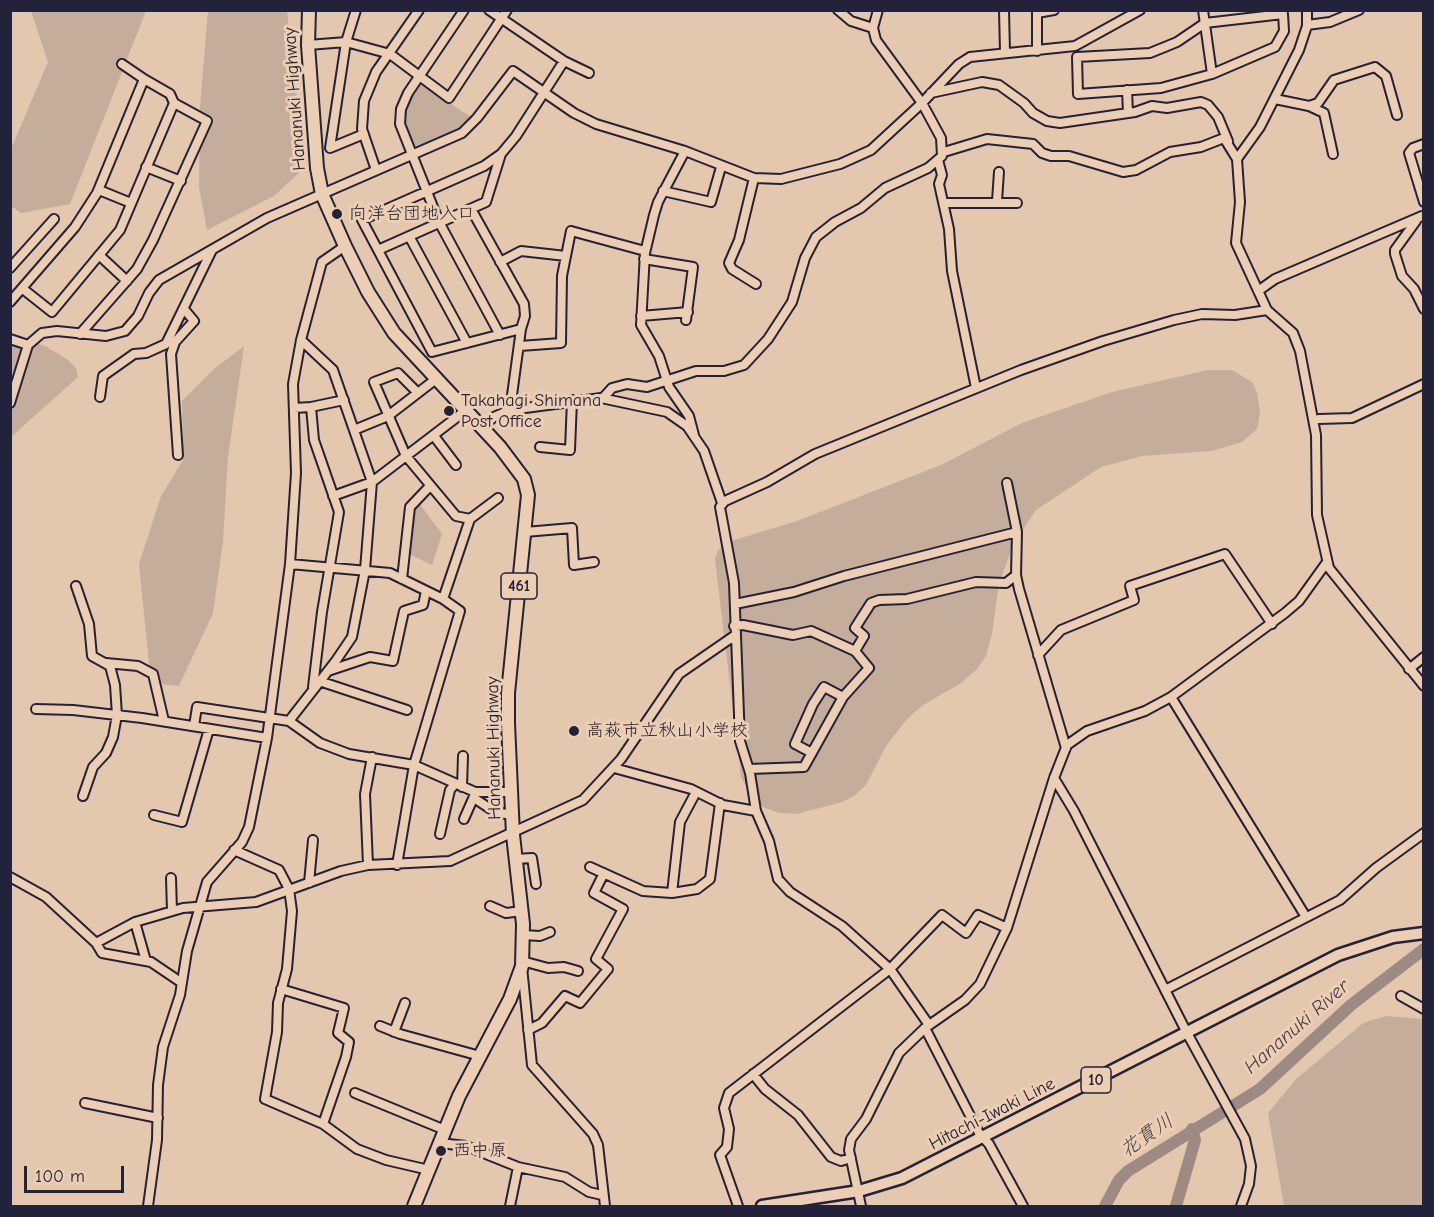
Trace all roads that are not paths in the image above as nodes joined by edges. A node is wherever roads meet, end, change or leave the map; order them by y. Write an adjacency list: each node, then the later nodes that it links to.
1 (309, 10): 21 (highway, Hananuki Highway / 461)
2 (357, 10): 20 (street)
3 (419, 10): 24 (street)
4 (464, 10): 29 (street)
5 (489, 10): 16 (street)
6 (507, 10): 16 (street)
7 (838, 10): 19 (street)
8 (878, 10): 19 (street)
9 (1004, 10): 23 (street)
10 (1054, 10): 15 (street)
11 (1140, 10): 22 (street)
12 (1203, 10): 17 (street)
13 (1307, 10): 18 (street)
14 (1359, 10): 18 (street)
15 (1037, 12): 22 (street)
16 (501, 19): 25 (street); 29 (street)
17 (1205, 23): 28 (street); 28 (street); 31 (street)
18 (1307, 25): 34 (street)
19 (873, 28): 36 (street)
20 (346, 42): 21 (street); 24 (street); 40 (street)
21 (308, 45): 59 (highway, Hananuki Highway / 461)
22 (1037, 51): 23 (street)
23 (1005, 52): 33 (street)
24 (390, 54): 29 (street); 40 (street)
25 (564, 61): 27 (street); 32 (street)
26 (122, 64): 30 (street)
27 (589, 74)
28 (1212, 74): 31 (street)
29 (419, 77): 47 (street)
30 (144, 79): 35 (street); 56 (street)
31 (1127, 90): 38 (street)
32 (544, 92): 43 (street); 45 (street); 47 (street)
33 (931, 93): 36 (street); 38 (street)
34 (1275, 99): 37 (street); 48 (street)
35 (174, 103): 50 (street); 55 (street)
36 (922, 103): 44 (street); 54 (street)
37 (1309, 106): 39 (street); 46 (street)
38 (1128, 113): 41 (street)
39 (1397, 115)
40 (364, 134): 52 (street)
41 (1228, 141): 44 (street); 48 (street)
42 (1424, 144): 61 (street)
43 (685, 151): 51 (street); 58 (street)
44 (944, 152): 49 (street)
45 (501, 154): 57 (street); 65 (street)
46 (1333, 154)
47 (411, 155): 52 (street); 57 (street)
48 (1237, 159): 81 (street)
49 (938, 160): 63 (street); 96 (street)
50 (146, 167): 55 (street); 62 (street)
51 (722, 167): 54 (street); 58 (street)
52 (376, 170): 59 (street)
53 (999, 171): 60 (street)
54 (754, 178): 79 (street)
55 (181, 181): 78 (street)
56 (99, 190): 62 (street); 80 (street)
57 (426, 191): 68 (street); 72 (street)
58 (663, 191): 74 (street)
59 (322, 194): 70 (highway, Hananuki Highway / 461); 71 (street)
60 (997, 201): 63 (street); 64 (street)
61 (1424, 202)
62 (131, 203): 73 (street)
63 (944, 203): 98 (street)
64 (1017, 203)
65 (471, 209): 68 (street); 76 (street)
66 (1423, 215): 81 (street); 84 (street)
67 (54, 219): 77 (street)
68 (440, 222): 69 (street); 89 (street)
69 (409, 236): 72 (street); 92 (street)
70 (345, 246): 91 (street); 95 (highway, Hananuki Highway / 461)
71 (212, 249): 83 (street); 88 (street)
72 (378, 250): 92 (street)
73 (99, 255): 78 (street); 80 (street)
74 (645, 255): 75 (street); 86 (street); 86 (street)
75 (566, 256): 76 (street); 94 (street)
76 (500, 262): 87 (street)
77 (10, 268)
78 (127, 280): 88 (street)
79 (756, 284)
80 (23, 289): 82 (street)
81 (1258, 291): 85 (street)
82 (10, 302)
83 (184, 309): 100 (street); 116 (street)
84 (1424, 309)
85 (1267, 310): 98 (street); 129 (street)
86 (641, 315): 96 (street)
87 (520, 329): 89 (street); 94 (street)
88 (80, 334): 93 (street)
89 (500, 335): 92 (street)
90 (10, 339): 93 (street)
91 (301, 340): 102 (street); 106 (street)
92 (467, 343)
93 (28, 345): 104 (street)
94 (520, 346): 107 (street)
95 (436, 379): 99 (street); 108 (highway, Hananuki Highway / 461)
96 (667, 381): 101 (street); 113 (street)
97 (1424, 384): 110 (street)
98 (976, 388): 124 (street)
99 (418, 393): 109 (street); 109 (street)
100 (100, 396)
101 (603, 398): 103 (street); 113 (street)
102 (344, 400): 105 (street); 112 (street)
103 (572, 400): 107 (street); 115 (street)
104 (10, 403)
105 (311, 407): 106 (street); 122 (street)
106 (294, 408): 130 (street)
107 (510, 410): 111 (street)
108 (465, 411): 111 (highway, Hananuki Highway / 461); 114 (street)
109 (388, 416): 112 (street); 117 (street)
110 (1320, 419)
111 (481, 427): 126 (highway, Hananuki Highway / 461)
112 (354, 430): 119 (street)
113 (694, 435): 124 (street)
114 (434, 436): 117 (street); 118 (street)
115 (540, 447)
116 (178, 454)
117 (406, 456): 119 (street); 121 (street)
118 (456, 465)
119 (372, 482): 122 (street); 132 (street)
120 (1007, 483): 127 (street)
121 (430, 486): 125 (street); 134 (street)
122 (333, 496): 131 (street)
123 (498, 498): 125 (street)
124 (722, 503): 138 (street)
125 (470, 519): 137 (street)
126 (525, 532): 128 (street); 171 (highway, Hananuki Highway / 461)
127 (1017, 532): 133 (street); 138 (street)
128 (594, 561)
129 (1327, 562): 139 (street); 146 (street)
130 (290, 564): 131 (street); 156 (street)
131 (330, 567): 132 (street); 150 (street)
132 (366, 570): 134 (street); 147 (street)
133 (1016, 575): 142 (street); 143 (street)
134 (402, 579): 136 (street)
135 (76, 586): 145 (street)
136 (426, 591): 137 (street); 147 (street)
137 (443, 599): 166 (street)
138 (735, 604): 140 (street)
139 (1272, 624): 143 (street); 152 (street)
140 (734, 626): 141 (street); 142 (street)
141 (734, 636): 167 (street); 168 (street)
142 (855, 651): 151 (street)
143 (1038, 655): 162 (street)
144 (1424, 657): 146 (street)
145 (106, 663): 155 (street); 157 (street)
146 (1409, 669): 149 (street)
147 (327, 672): 148 (street)
148 (319, 681): 150 (street); 154 (street)
149 (1424, 686)
150 (313, 689): 158 (street)
151 (843, 697): 163 (street); 163 (street)
152 (1171, 697): 162 (street); 200 (street)
153 (36, 709): 155 (street)
154 (407, 710)
155 (117, 715): 157 (street); 174 (street)
156 (271, 718): 158 (street); 159 (street); 161 (street)
157 (164, 721): 159 (street)
158 (289, 721): 165 (street)
159 (194, 726): 160 (street)
160 (209, 729): 161 (street); 177 (street)
161 (267, 738): 184 (street)
162 (1066, 748): 169 (street)
163 (812, 753): 168 (street)
164 (463, 756): 170 (street)
165 (372, 757): 166 (street); 186 (street)
166 (414, 765): 170 (street); 187 (street)
167 (614, 768): 172 (street); 182 (street)
168 (749, 769): 176 (street)
169 (1054, 778): 202 (street); 213 (street)
170 (459, 786): 173 (street); 181 (street)
171 (510, 792): 173 (street); 178 (highway, Hananuki Highway / 461)
172 (696, 792): 175 (street); 195 (street)
173 (474, 795): 178 (street); 179 (street)
174 (82, 796)
175 (720, 803): 176 (street); 195 (street)
176 (756, 812): 209 (street)
177 (154, 815)
178 (512, 815): 182 (highway, Hananuki Highway / 461)
179 (464, 819)
180 (1424, 832): 200 (street)
181 (440, 834)
182 (513, 835): 185 (highway, Hananuki Highway / 461); 187 (street)
183 (313, 840): 192 (street)
184 (234, 850): 194 (street); 196 (street)
185 (516, 859): 193 (street); 199 (highway, Hananuki Highway / 461)
186 (368, 865): 187 (street); 192 (street)
187 (397, 865)
188 (590, 867): 189 (street)
189 (604, 873): 195 (street); 219 (street)
190 (10, 877): 206 (street)
191 (171, 878): 198 (street)
192 (309, 883): 194 (street)
193 (536, 884)
194 (289, 889): 196 (street); 212 (street)
195 (672, 892)
196 (201, 906): 198 (street); 211 (street)
197 (490, 906): 199 (street)
198 (172, 911): 201 (street)
199 (522, 911): 205 (highway, Hananuki Highway / 461)
200 (1306, 917): 213 (street)
201 (135, 922): 206 (street); 207 (street)
202 (1007, 927): 209 (street); 218 (street)
203 (550, 932): 205 (street)
204 (1424, 933): 221 (main road, Hitachi-Iwaki Line / 10)
205 (524, 935): 208 (highway, Hananuki Highway / 461)
206 (96, 943): 207 (street)
207 (146, 961): 211 (street)
208 (522, 963): 210 (street); 219 (street); 222 (highway, Hananuki Highway / 461)
209 (890, 969): 218 (street); 223 (street)
210 (578, 971)
211 (182, 983): 226 (street)
212 (281, 989): 227 (street); 227 (street)
213 (1166, 990): 221 (street)
214 (1401, 996): 216 (street)
215 (405, 1003): 220 (street)
216 (1424, 1009)
217 (380, 1026): 220 (street)
218 (927, 1026): 229 (street); 231 (street)
219 (528, 1030): 235 (street)
220 (394, 1032): 222 (street)
221 (1187, 1033): 229 (main road, Hitachi-Iwaki Line / 10); 244 (street)
222 (480, 1056): 228 (highway, Hananuki Highway / 461)
223 (753, 1074): 231 (street); 240 (street)
224 (355, 1092): 228 (street)
225 (85, 1103): 226 (street)
226 (158, 1118): 236 (street)
227 (323, 1124): 233 (street)
228 (445, 1130): 230 (highway, Hananuki Highway / 461)
229 (983, 1137): 234 (main road, Hitachi-Iwaki Line / 10); 243 (street)
230 (440, 1143): 232 (street); 233 (highway, Hananuki Highway / 461)
231 (851, 1158): 234 (street)
232 (518, 1167): 235 (street); 238 (street)
233 (429, 1170): 237 (highway, Hananuki Highway / 461)
234 (859, 1191): 241 (main road, Hitachi-Iwaki Line / 10); 242 (street)
235 (602, 1195): 239 (street)
236 (148, 1206)
237 (414, 1206)
238 (510, 1206)
239 (605, 1206)
240 (738, 1206)
241 (762, 1206)
242 (861, 1206)
243 (1023, 1206)
244 (1241, 1206)

